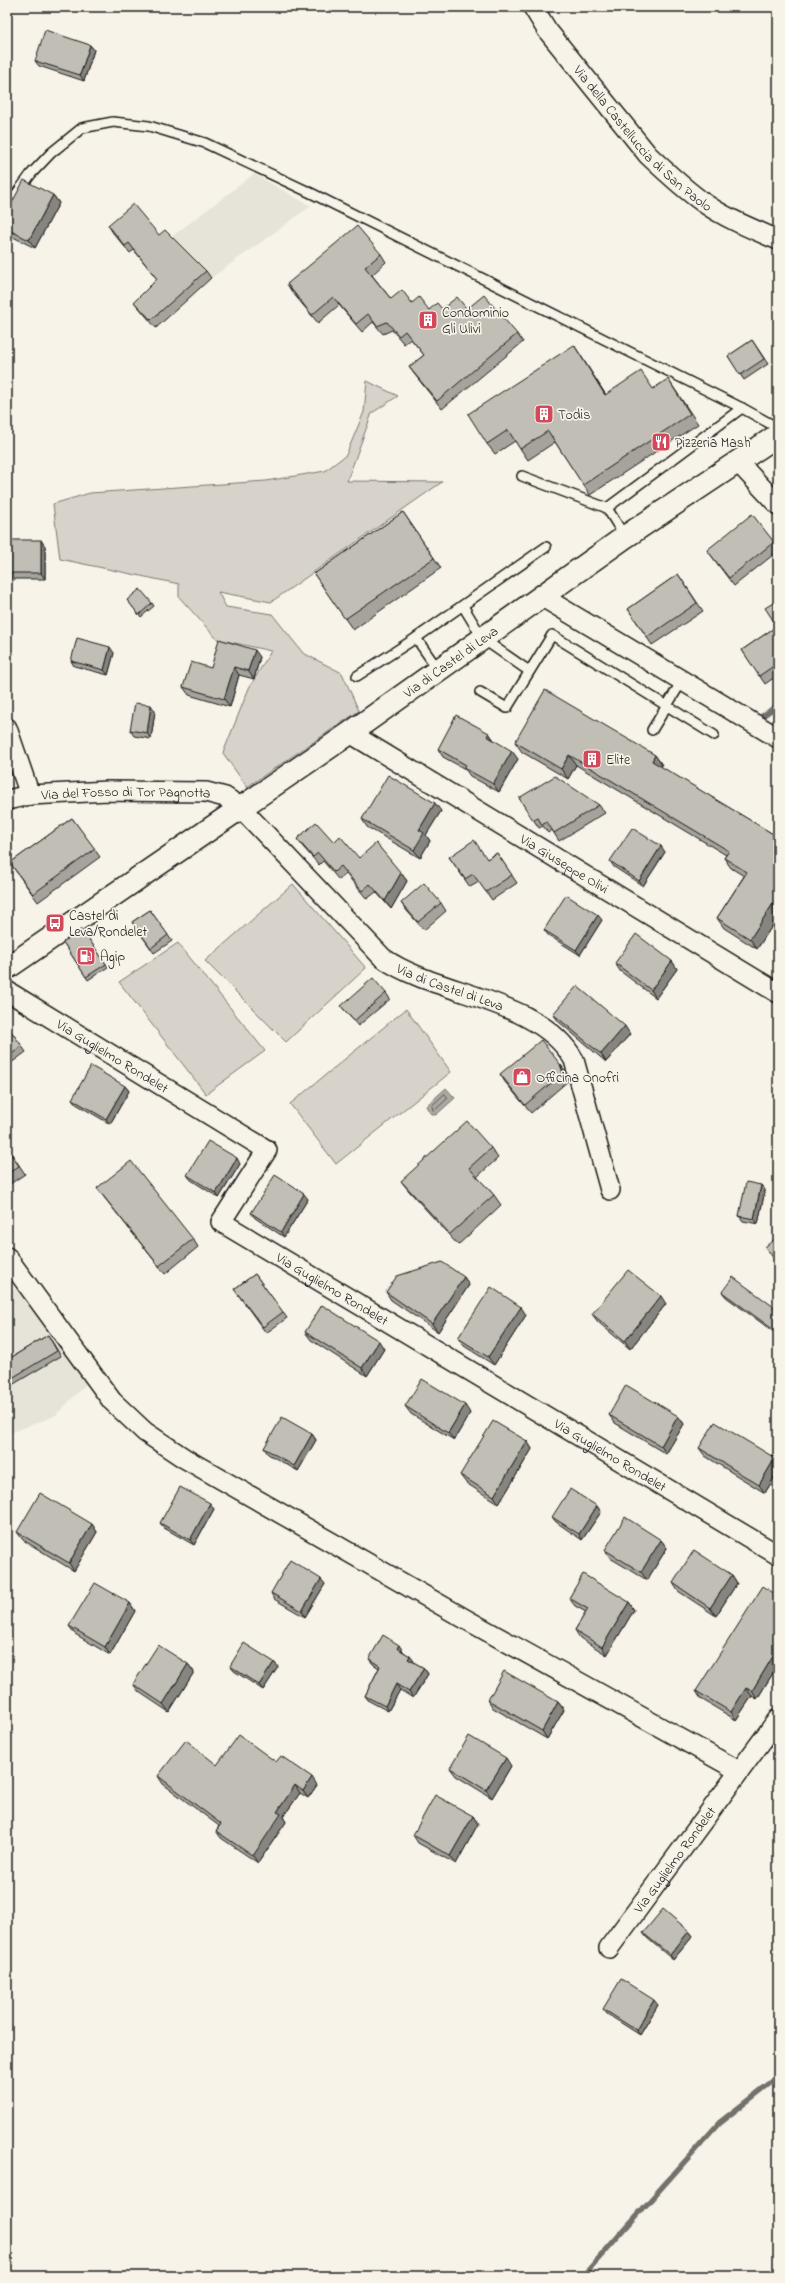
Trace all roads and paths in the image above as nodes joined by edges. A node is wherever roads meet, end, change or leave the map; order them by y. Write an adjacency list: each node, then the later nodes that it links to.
1 (533, 7): 3 (street, Via della Castelluccia di San Paolo)
2 (7, 207): 4 (lane)
3 (778, 240)
4 (742, 408): 5 (lane); 10 (lane)
5 (778, 428)
6 (778, 435): 7 (street, Via di Castel di Leva)
7 (737, 461): 9 (street); 11 (street, Via di Castel di Leva)
8 (522, 476): 10 (lane)
9 (778, 505)
10 (607, 508): 11 (lane)
11 (625, 536): 13 (street, Via di Castel di Leva)
12 (546, 547): 14 (lane)
13 (541, 596): 16 (street, Via di Castel di Leva); 20 (street)
14 (463, 606): 15 (lane); 16 (lane)
15 (416, 638): 17 (lane); 19 (lane)
16 (483, 639): 17 (street, Via di Castel di Leva); 18 (lane)
17 (439, 671): 25 (street, Via di Castel di Leva)
18 (530, 671): 21 (lane); 22 (lane)
19 (357, 676)
20 (682, 681): 22 (lane); 27 (street)
21 (480, 692)
22 (666, 705): 24 (lane); 26 (lane)
23 (7, 728): 28 (street, Via del Fosso di Tor Pagnotta)
24 (652, 730)
25 (350, 734): 30 (street, Via di Castel di Leva); 33 (street, Via Giuseppe Olivi)
26 (714, 735)
27 (778, 738)
28 (30, 795): 29 (street); 30 (street, Via del Fosso di Tor Pagnotta)
29 (7, 800)
30 (240, 808): 31 (street, Via di Castel di Leva); 34 (street, Via di Castel di Leva)
31 (7, 968)
32 (7, 991): 36 (street, Via Guglielmo Rondelet)
33 (778, 993)
34 (610, 1190)
35 (9, 1264): 38 (street)
36 (778, 1555)
37 (778, 1719): 38 (street, Via Guglielmo Rondelet)
38 (739, 1771): 39 (street, Via Guglielmo Rondelet)
39 (609, 1948)

